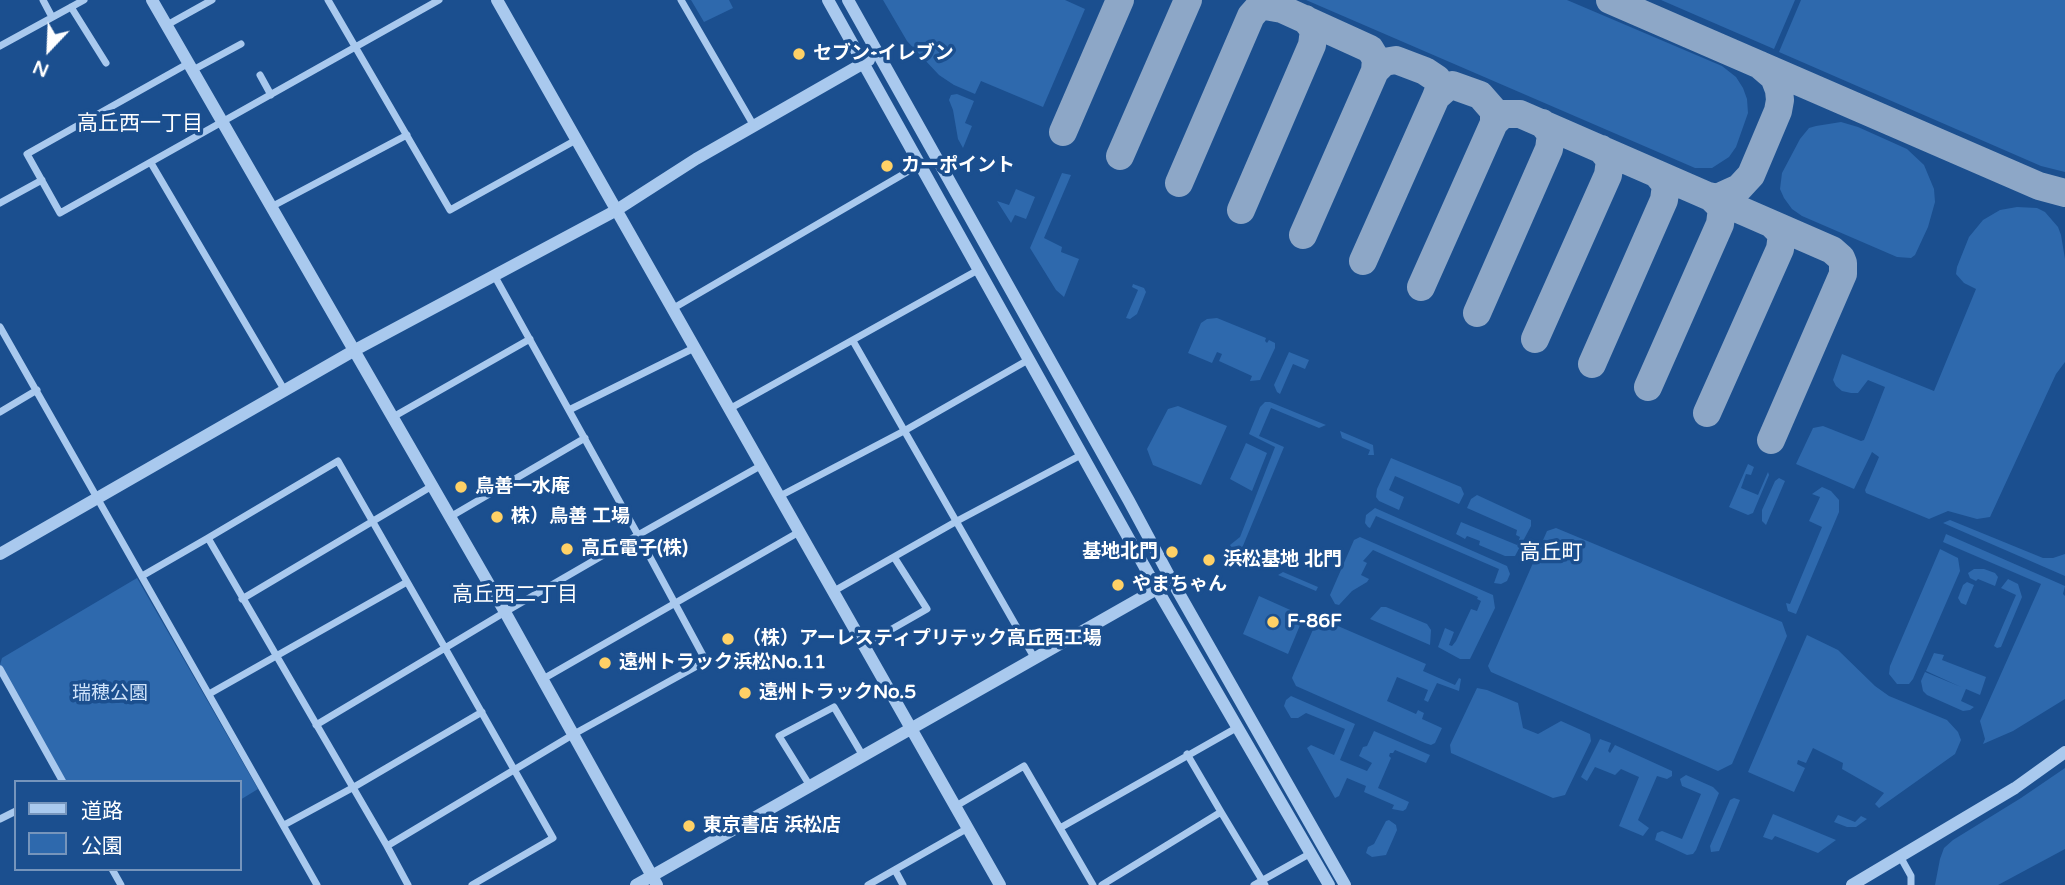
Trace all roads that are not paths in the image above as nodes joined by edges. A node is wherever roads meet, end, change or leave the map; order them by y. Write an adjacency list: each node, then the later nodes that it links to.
1 (43, 0): 12 (street)
2 (84, 0): 11 (street)
3 (152, 0): 13 (street)
4 (212, 0): 13 (street)
5 (328, 0): 16 (street)
6 (439, 0): 16 (street)
7 (497, 0): 26 (street)
8 (681, 0): 24 (street)
9 (828, 0): 19 (street)
10 (848, 0): 17 (street)
11 (71, 7): 12 (street); 18 (street)
12 (52, 18): 15 (street)
13 (167, 25): 20 (street)
14 (241, 44): 20 (street)
15 (0, 46)
16 (356, 47): 22 (street); 25 (street)
17 (877, 54): 19 (street); 64 (street)
18 (106, 62)
19 (863, 64): 24 (street); 28 (street)
20 (191, 67): 23 (street); 29 (street)
21 (260, 75): 22 (street)
22 (271, 95): 23 (street)
23 (222, 122): 27 (street); 31 (street)
24 (754, 126): 32 (street)
25 (407, 135): 26 (street); 31 (street)
26 (576, 139): 32 (street)
27 (151, 163): 29 (street); 43 (street)
28 (919, 165): 33 (street); 35 (street)
29 (42, 180): 30 (street)
30 (0, 203)
31 (271, 207): 40 (street)
32 (615, 211): 34 (street); 35 (street)
33 (978, 270): 38 (street); 41 (street)
34 (494, 275): 37 (street); 40 (street)
35 (671, 309): 39 (street)
36 (0, 327): 42 (street)
37 (530, 339): 45 (street); 47 (street)
38 (853, 341): 44 (street); 48 (street)
39 (694, 348): 44 (street); 45 (street)
40 (355, 350): 43 (street); 47 (street)
41 (1028, 360): 48 (street); 50 (street)
42 (37, 390): 46 (street); 54 (street)
43 (285, 391): 54 (street)
44 (731, 408): 51 (street)
45 (569, 410): 49 (street)
46 (0, 412)
47 (393, 417): 52 (street)
48 (904, 431): 53 (street); 56 (street)
49 (584, 438): 55 (street); 59 (street)
50 (1081, 455): 56 (street); 66 (street)
51 (762, 465): 53 (street); 59 (street)
52 (432, 486): 55 (street); 57 (street)
53 (780, 496): 58 (street)
54 (97, 497): 61 (street); 63 (street)
55 (450, 517): 70 (street)
56 (957, 521): 62 (street); 74 (street)
57 (374, 523): 60 (street); 65 (street); 68 (street)
58 (799, 532): 67 (street); 69 (street)
59 (638, 535): 69 (street); 70 (street)
60 (208, 538): 63 (street); 68 (street)
61 (0, 554)
62 (894, 557): 67 (street); 71 (street)
63 (142, 576): 77 (street)
64 (1171, 581): 66 (street); 112 (street)
65 (407, 582): 72 (street); 73 (street)
66 (1157, 589): 74 (street); 80 (street)
67 (834, 591): 71 (street)
68 (242, 599): 73 (street)
69 (675, 603): 76 (street); 82 (street)
70 (505, 612): 72 (street); 76 (street)
71 (864, 645): 81 (street)
72 (445, 648): 78 (street); 79 (street)
73 (275, 657): 77 (street); 79 (street)
74 (1035, 659): 81 (street)
75 (0, 669): 87 (street)
76 (543, 679): 82 (street)
77 (209, 694): 92 (street)
78 (482, 712): 86 (street); 89 (street)
79 (317, 724): 89 (street)
80 (1238, 726): 84 (street); 96 (street)
81 (911, 727): 85 (street); 90 (street)
82 (574, 734): 86 (street); 99 (street)
83 (2065, 752): 97 (street)
84 (1187, 754): 91 (street); 94 (street)
85 (863, 756): 88 (street); 88 (street)
86 (516, 769): 95 (street); 103 (street)
87 (62, 780)
88 (810, 786): 99 (street)
89 (354, 787): 92 (street); 95 (street)
90 (956, 806): 93 (street); 94 (street)
91 (1221, 812): 100 (street); 109 (street)
92 (284, 825): 101 (street)
93 (968, 828): 98 (street); 107 (street)
94 (1060, 828): 108 (street)
95 (387, 846): 102 (street)
96 (1311, 853): 100 (street); 111 (street)
97 (1901, 858): 113 (street); 114 (street)
98 (895, 870): 105 (street); 106 (street)
99 (655, 880): 104 (street)
100 (1264, 882): 110 (street)
101 (316, 885)
102 (408, 885)
103 (472, 885)
104 (636, 885)
105 (868, 885)
106 (903, 885)
107 (1000, 885)
108 (1093, 885)
109 (1102, 885)
110 (1254, 885)
111 (1329, 885)
112 (1345, 885)
113 (1852, 885)
114 (1911, 885)

